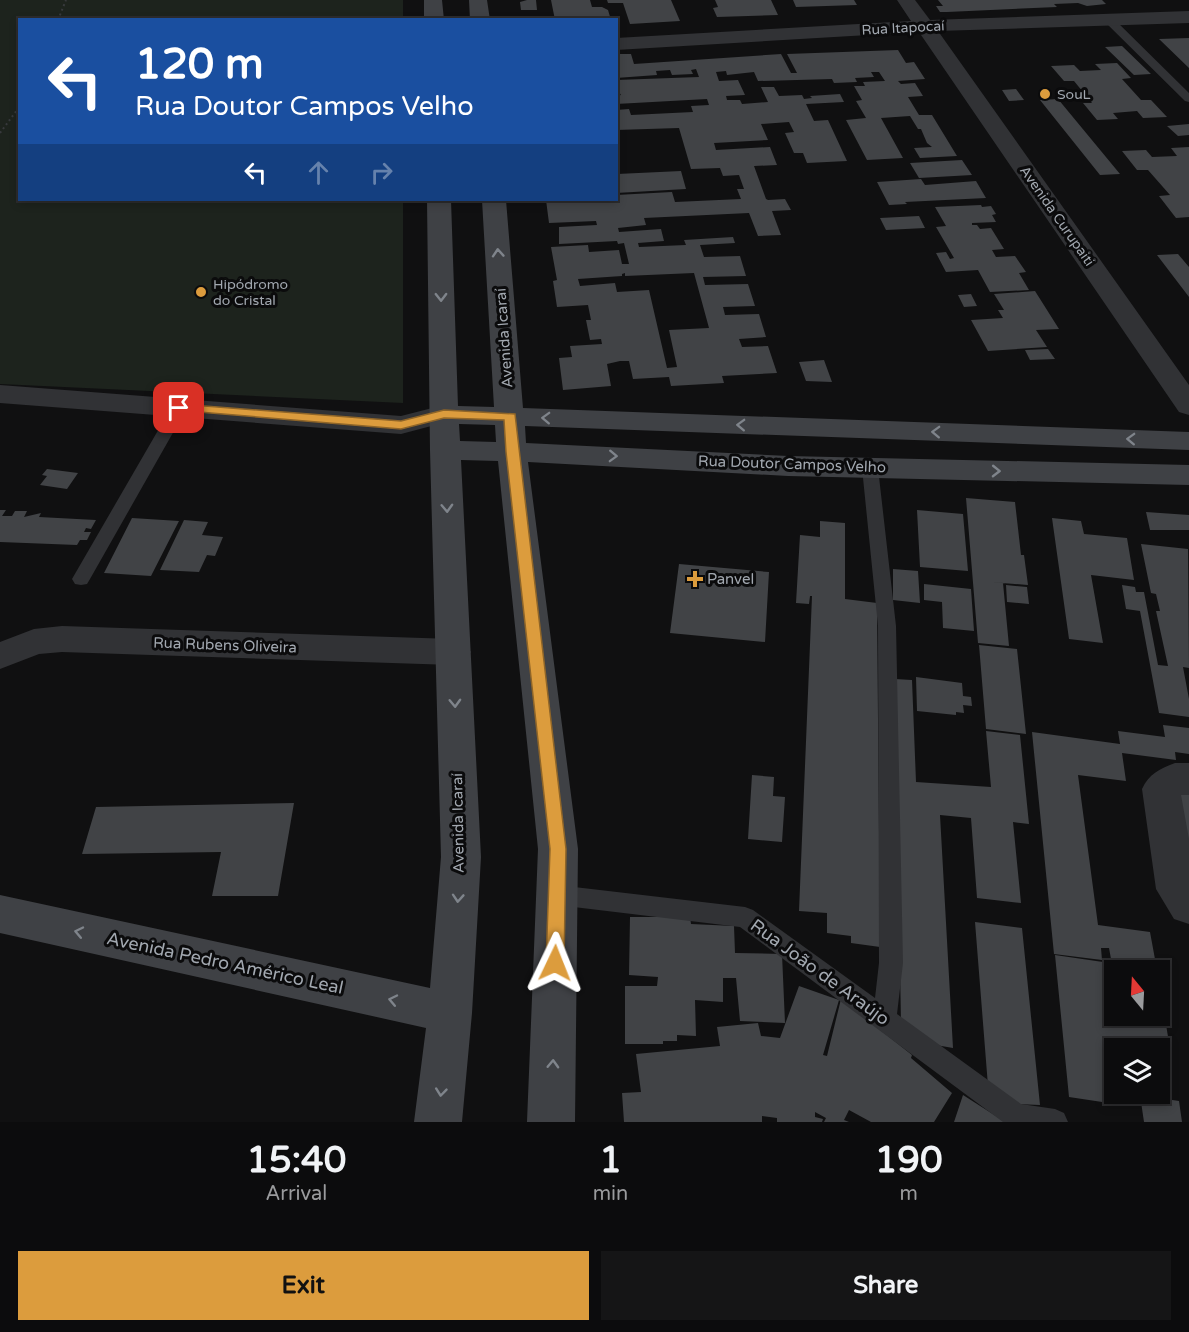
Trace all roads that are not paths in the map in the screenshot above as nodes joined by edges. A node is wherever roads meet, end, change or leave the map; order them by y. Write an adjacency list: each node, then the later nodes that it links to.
1 (433, 0): 5 (main road)
2 (478, 0): 6 (main road)
3 (906, 0): 8 (street, Avenida Curupaiti)
4 (1189, 17): 7 (street, Rua Itapocaí)
5 (434, 18)
6 (480, 18)
7 (1109, 20): 8 (street, Rua Itapocaí); 10 (lane)
8 (925, 26): 9 (street, Rua Itapocaí); 14 (street, Avenida Curupaiti)
9 (618, 44)
10 (1189, 99)
11 (439, 201): 17 (main road, Avenida Icaraí, one-way to 17)
12 (494, 201): 16 (main road, Avenida Icaraí, one-way to 12)
13 (0, 394): 15 (street, Rua Doutor Campos Velho)
14 (1189, 406)
15 (179, 408): 17 (street, Rua Doutor Campos Velho); 22 (lane)
16 (510, 416): 17 (main road, Rua Doutor Campos Velho); 18 (main road, Rua Doutor Campos Velho, one-way to 16); 19 (main road, Avenida Icaraí)
17 (444, 432): 19 (main road, Rua Doutor Campos Velho); 23 (main road, Avenida Icaraí, one-way to 23)
18 (1189, 441)
19 (512, 452): 20 (main road, Rua Doutor Campos Velho, one-way to 20); 26 (main road, Avenida Icaraí)
20 (870, 468): 21 (main road, Rua Doutor Campos Velho, one-way to 21); 30 (lane)
21 (1189, 475)
22 (81, 579)
23 (453, 652): 24 (street, Rua Rubens Oliveira); 29 (main road, Avenida Icaraí, one-way to 29)
24 (0, 656)
25 (1189, 779): 27 (street)
26 (557, 895): 30 (lane, Rua João de Araújo); 32 (main road, Avenida Icaraí, one-way to 26)
27 (1189, 906)
28 (0, 914): 29 (main road, Avenida Pedro Américo Leal, one-way to 28)
29 (450, 1013): 31 (main road, Avenida Icaraí, one-way to 31)
30 (884, 1019): 33 (lane, Rua João de Araújo)
31 (438, 1122)
32 (551, 1122)
33 (1055, 1122)

